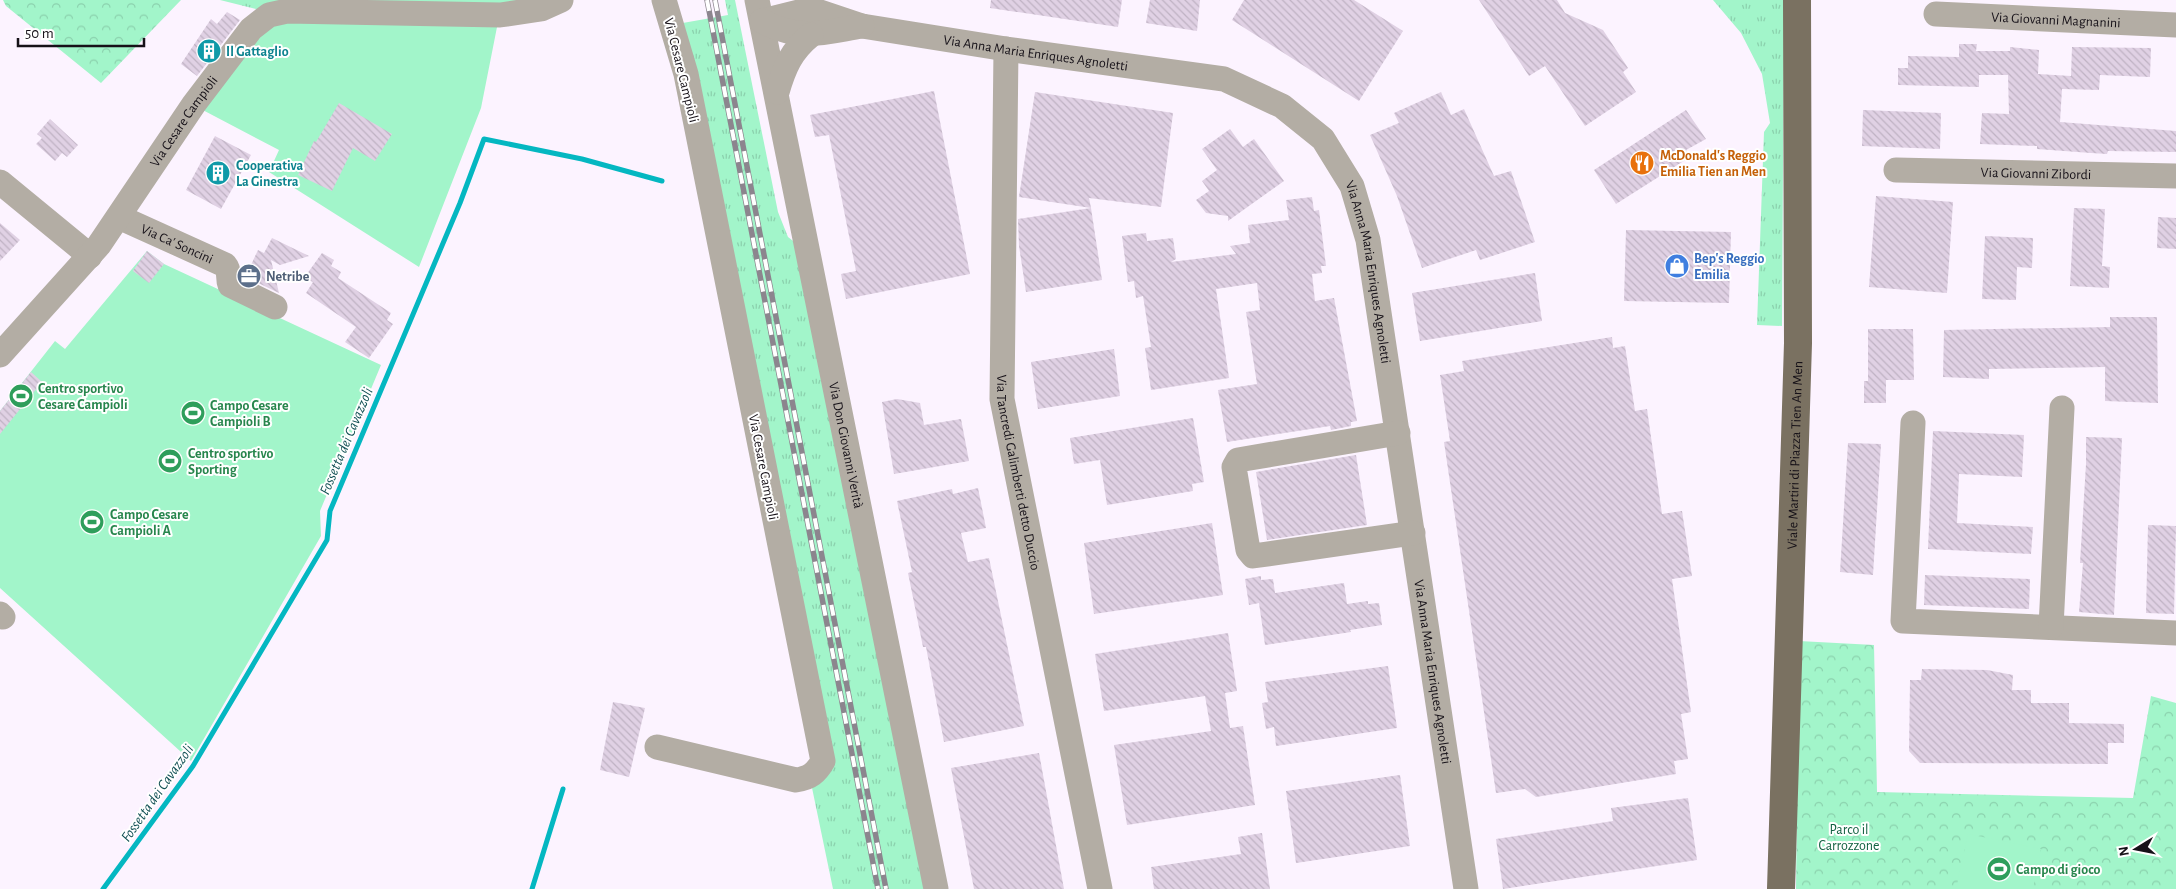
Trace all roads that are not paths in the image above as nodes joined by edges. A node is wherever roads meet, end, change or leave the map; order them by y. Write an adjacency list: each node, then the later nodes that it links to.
1 (561, 0): 15 (street, Via Cesare Campioli)
2 (664, 0): 25 (street, Via Cesare Campioli)
3 (805, 5): 5 (street, Via Anna Maria Enriques Agnoletti); 8 (street, Via Anna Maria Enriques Agnoletti)
4 (1795, 7): 26 (main road, Viale Martiri di Piazza Tien An Men)
5 (759, 11): 9 (street, Via Anna Maria Enriques Agnoletti); 11 (street, Via Don Giovanni Verità)
6 (1936, 14): 7 (street, Via Giovanni Magnanini)
7 (2176, 25)
8 (862, 26): 9 (street, Via Anna Maria Enriques Agnoletti); 10 (street, Via Anna Maria Enriques Agnoletti)
9 (811, 35): 11 (street)
10 (1006, 49): 21 (street, Via Anna Maria Enriques Agnoletti); 28 (street, Via Tancredi Galimberti detto Duccio)
11 (776, 95): 27 (street, Via Don Giovanni Verità)
12 (1896, 170): 13 (street, Via Giovanni Zibordi)
13 (2176, 176)
14 (0, 182): 16 (street)
15 (120, 217): 16 (street, Via Cesare Campioli); 17 (street, Via Ca' Soncini)
16 (90, 256): 18 (street, Via Cesare Campioli)
17 (274, 307)
18 (0, 355)
19 (2062, 408): 23 (street)
20 (1913, 423): 23 (street)
21 (1398, 433): 22 (street, Via Anna Maria Enriques Agnoletti); 22 (street)
22 (1414, 533): 29 (street, Via Anna Maria Enriques Agnoletti)
23 (2052, 627): 24 (street)
24 (2176, 633)
25 (657, 747)
26 (1781, 838): 30 (street); 31 (main road, Viale Martiri di Piazza Tien An Men)
27 (936, 889)
28 (1100, 889)
29 (1466, 889)
30 (1770, 889)
31 (1781, 889)

